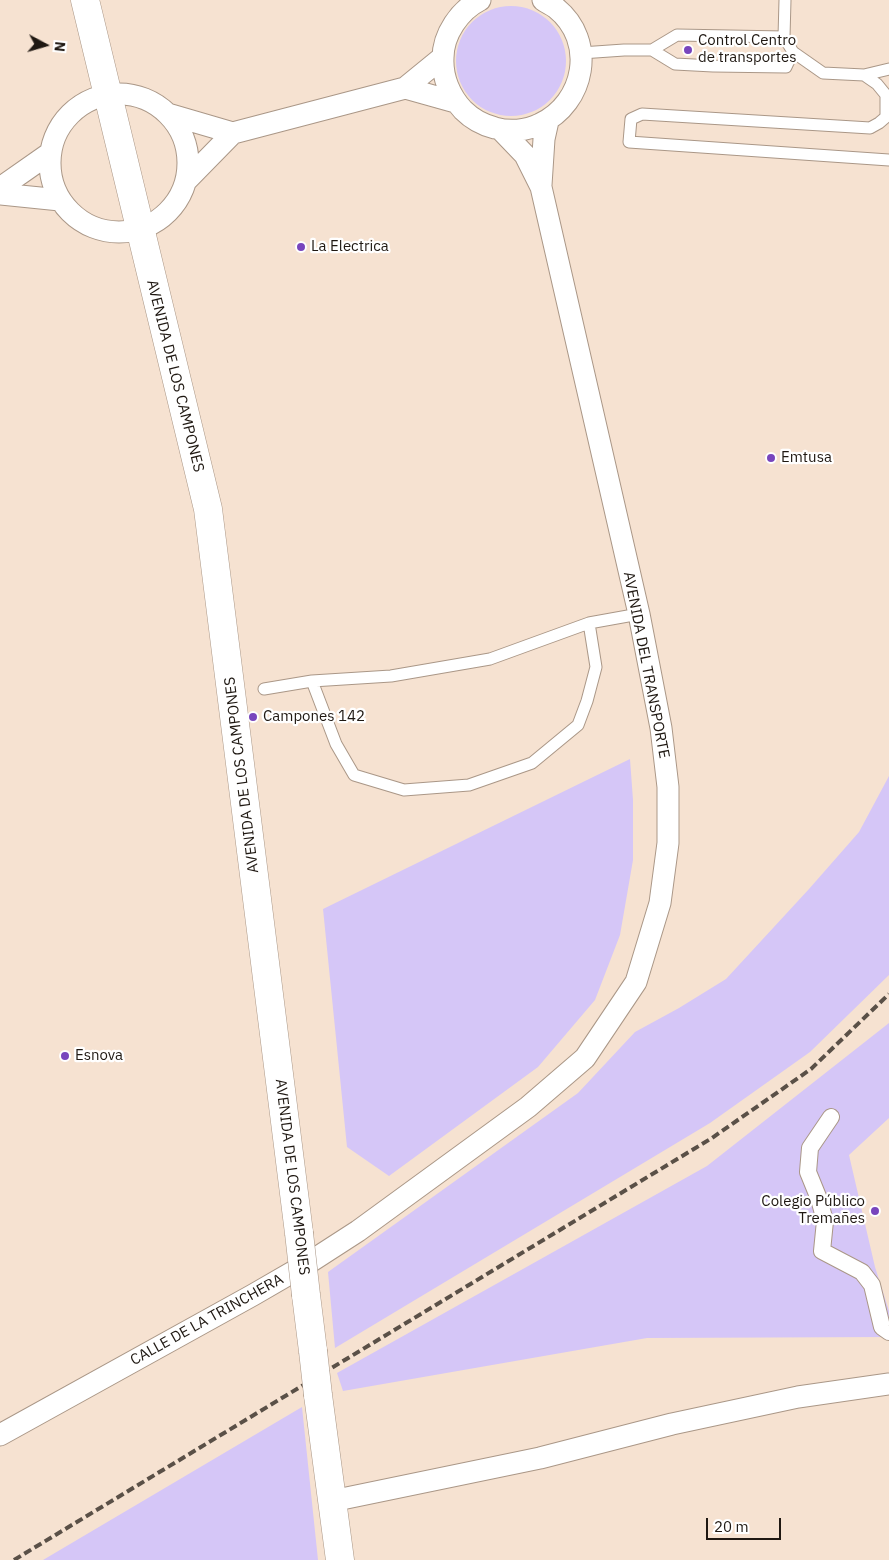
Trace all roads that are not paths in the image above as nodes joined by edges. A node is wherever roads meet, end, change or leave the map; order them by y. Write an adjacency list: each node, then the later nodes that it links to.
1 (85, 0): 13 (street, AVENIDA DE LOS CAMPONES)
2 (480, 0): 9 (street)
3 (785, 0): 5 (lane)
4 (550, 3): 8 (street)
5 (784, 37): 6 (lane); 7 (lane)
6 (652, 50): 7 (lane); 8 (lane)
7 (794, 52): 11 (lane)
8 (581, 53): 16 (street)
9 (443, 57): 12 (street); 14 (street)
10 (889, 69): 11 (lane)
11 (864, 75): 20 (lane)
12 (405, 88): 14 (street); 18 (street)
13 (107, 95): 15 (street); 19 (street); 26 (street, AVENIDA DE LOS CAMPONES)
14 (455, 102): 17 (street)
15 (168, 114): 18 (street); 21 (street)
16 (548, 120): 17 (street); 23 (street)
17 (501, 130): 23 (street)
18 (234, 133): 21 (street)
19 (50, 153): 22 (street); 25 (street)
20 (889, 160)
21 (186, 181): 26 (street)
22 (0, 188)
23 (541, 188): 27 (street, AVENIDA DEL TRANSPORTE)
24 (0, 194): 25 (street)
25 (60, 200): 26 (street)
26 (140, 230): 36 (street, AVENIDA DE LOS CAMPONES, bridge)
27 (639, 614): 28 (lane); 31 (street, AVENIDA DEL TRANSPORTE)
28 (589, 623): 29 (lane); 29 (lane)
29 (312, 681): 30 (lane)
30 (264, 689)
31 (528, 1107): 35 (street, CALLE DE LA TRINCHERA)
32 (831, 1117): 33 (street)
33 (889, 1332)
34 (889, 1384): 36 (street)
35 (0, 1435)
36 (332, 1501): 37 (street, AVENIDA DE LOS CAMPONES)
37 (340, 1560)

